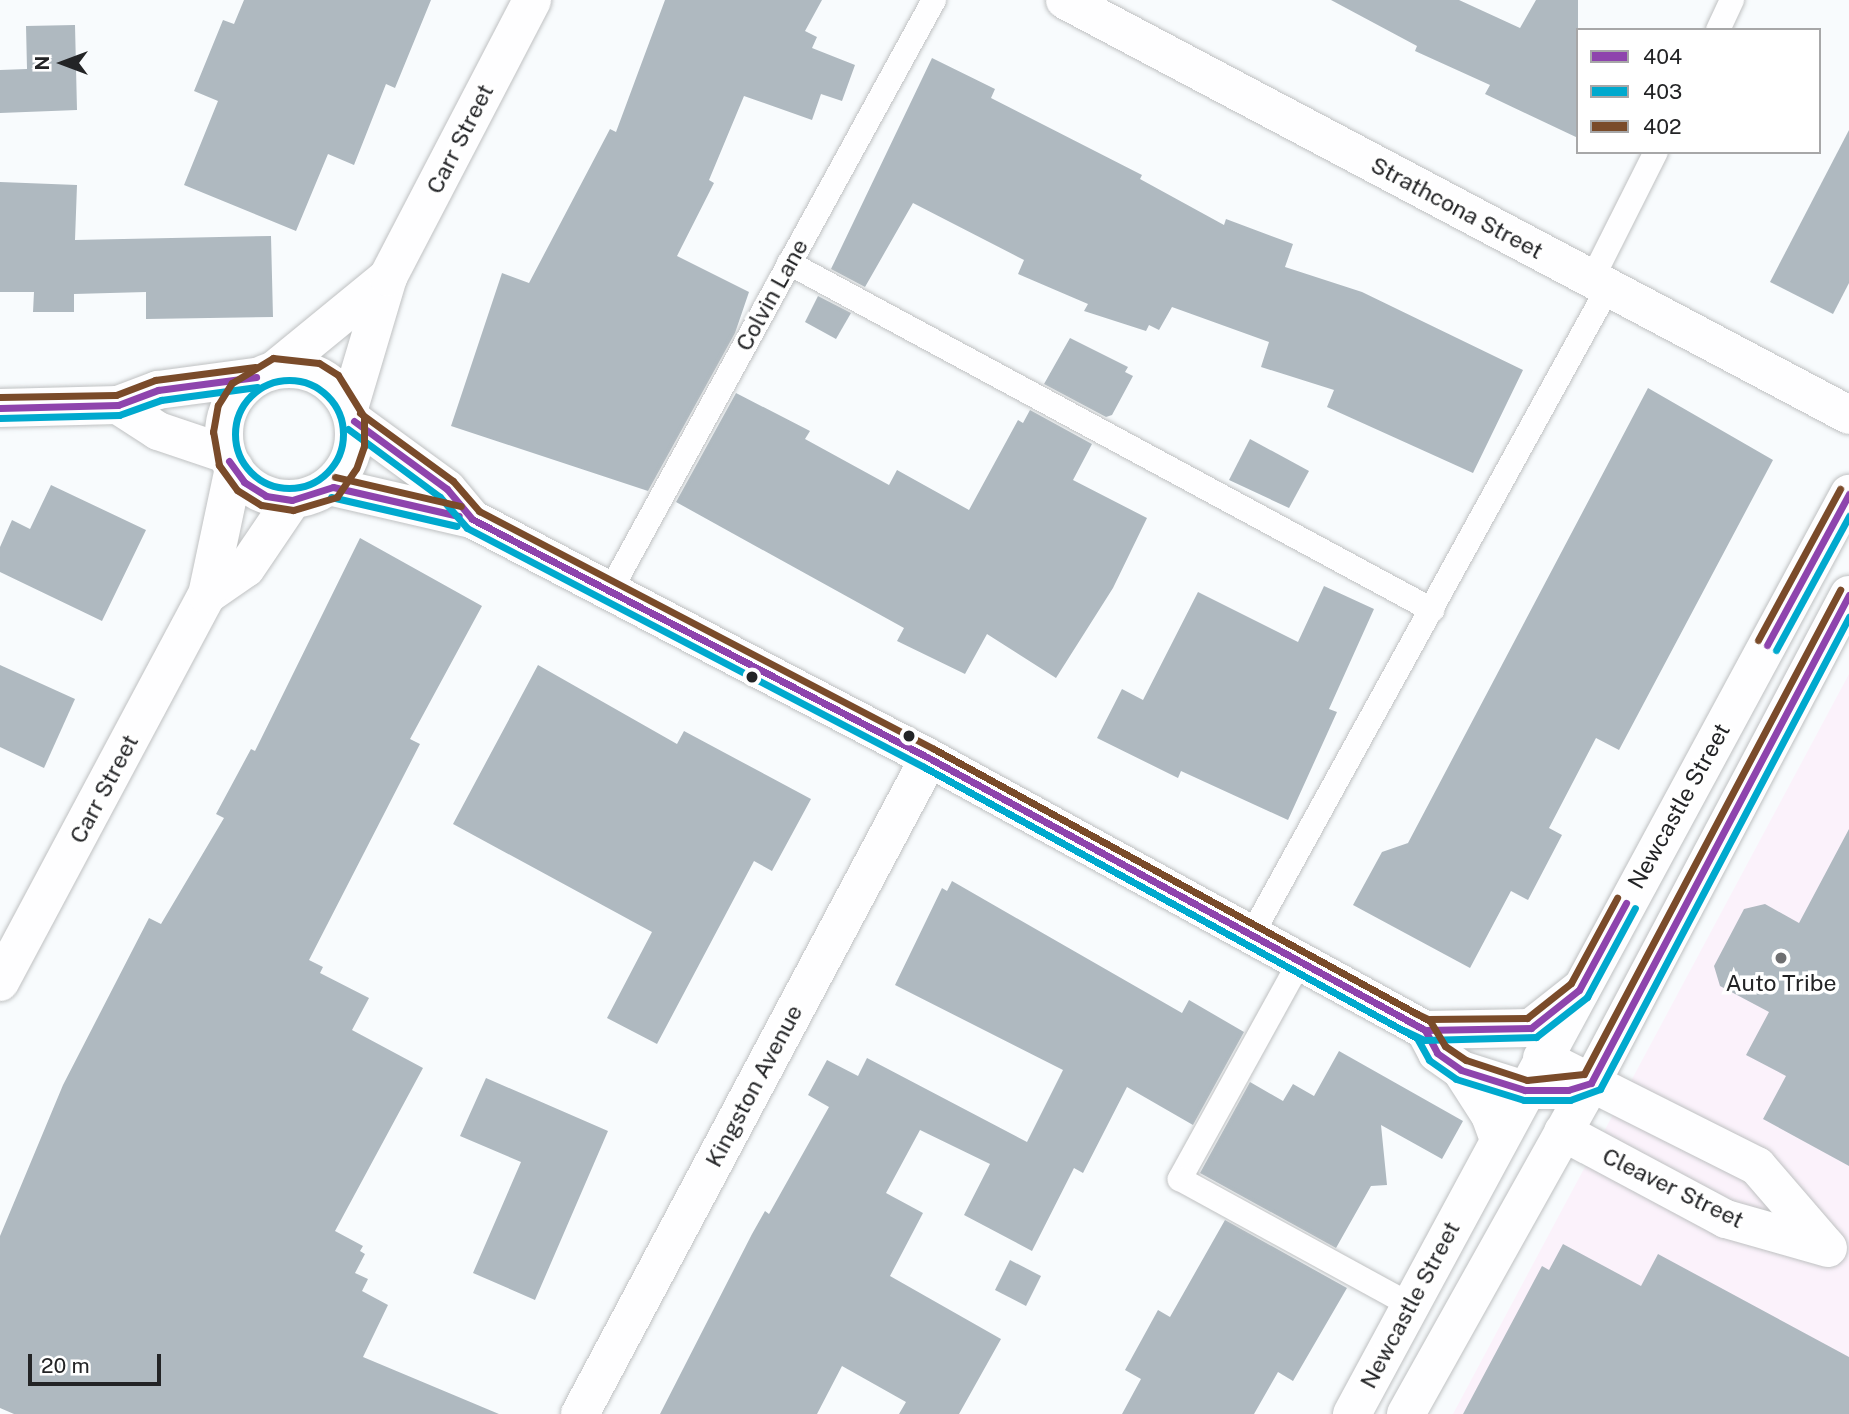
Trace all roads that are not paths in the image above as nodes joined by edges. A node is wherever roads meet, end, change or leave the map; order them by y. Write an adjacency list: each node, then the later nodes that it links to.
1 (532, 0): 8 (street, Carr Street)
2 (934, 0): 7 (lane, Colvin Lane)
3 (1065, 0): 9 (street, Strathcona Street)
4 (1732, 0): 5 (lane)
5 (1718, 28)
6 (1655, 154): 9 (lane)
7 (789, 263): 20 (lane, Colvin Lane); 23 (lane)
8 (388, 277): 10 (street, Carr Street); 13 (street, Carr Street)
9 (1600, 283): 14 (street, Strathcona Street); 23 (lane)
10 (266, 372): 11 (street); 13 (street); 15 (street)
11 (118, 405): 12 (street); 15 (street)
12 (0, 408)
13 (352, 415): 16 (street); 19 (street)
14 (1849, 415)
15 (230, 461): 18 (street); 21 (street, Carr Street)
16 (333, 487): 18 (street); 19 (street)
17 (1849, 494): 28 (street, Newcastle Street)
18 (292, 500): 21 (street, Carr Street)
19 (472, 519): 20 (street)
20 (610, 591): 24 (street)
21 (207, 595): 27 (street, Carr Street)
22 (1849, 595): 32 (street, Newcastle Street)
23 (1432, 610): 25 (lane)
24 (929, 758): 25 (street); 37 (street, Kingston Avenue)
25 (1251, 936): 26 (street)
26 (1299, 963): 29 (street); 36 (lane)
27 (0, 982)
28 (1579, 990): 29 (street); 31 (street, Newcastle Street)
29 (1425, 1030): 30 (street)
30 (1461, 1070): 31 (street); 34 (street)
31 (1533, 1074): 32 (street); 34 (street, Newcastle Street)
32 (1591, 1083): 33 (street, Newcastle Street); 35 (street, Cleaver Street)
33 (1563, 1132): 35 (street, Cleaver Street); 39 (street, Newcastle Street)
34 (1499, 1140): 36 (street, Newcastle Street)
35 (1838, 1252)
36 (1410, 1305): 38 (street, Newcastle Street)
37 (592, 1410)
38 (1352, 1414)
39 (1406, 1414)

